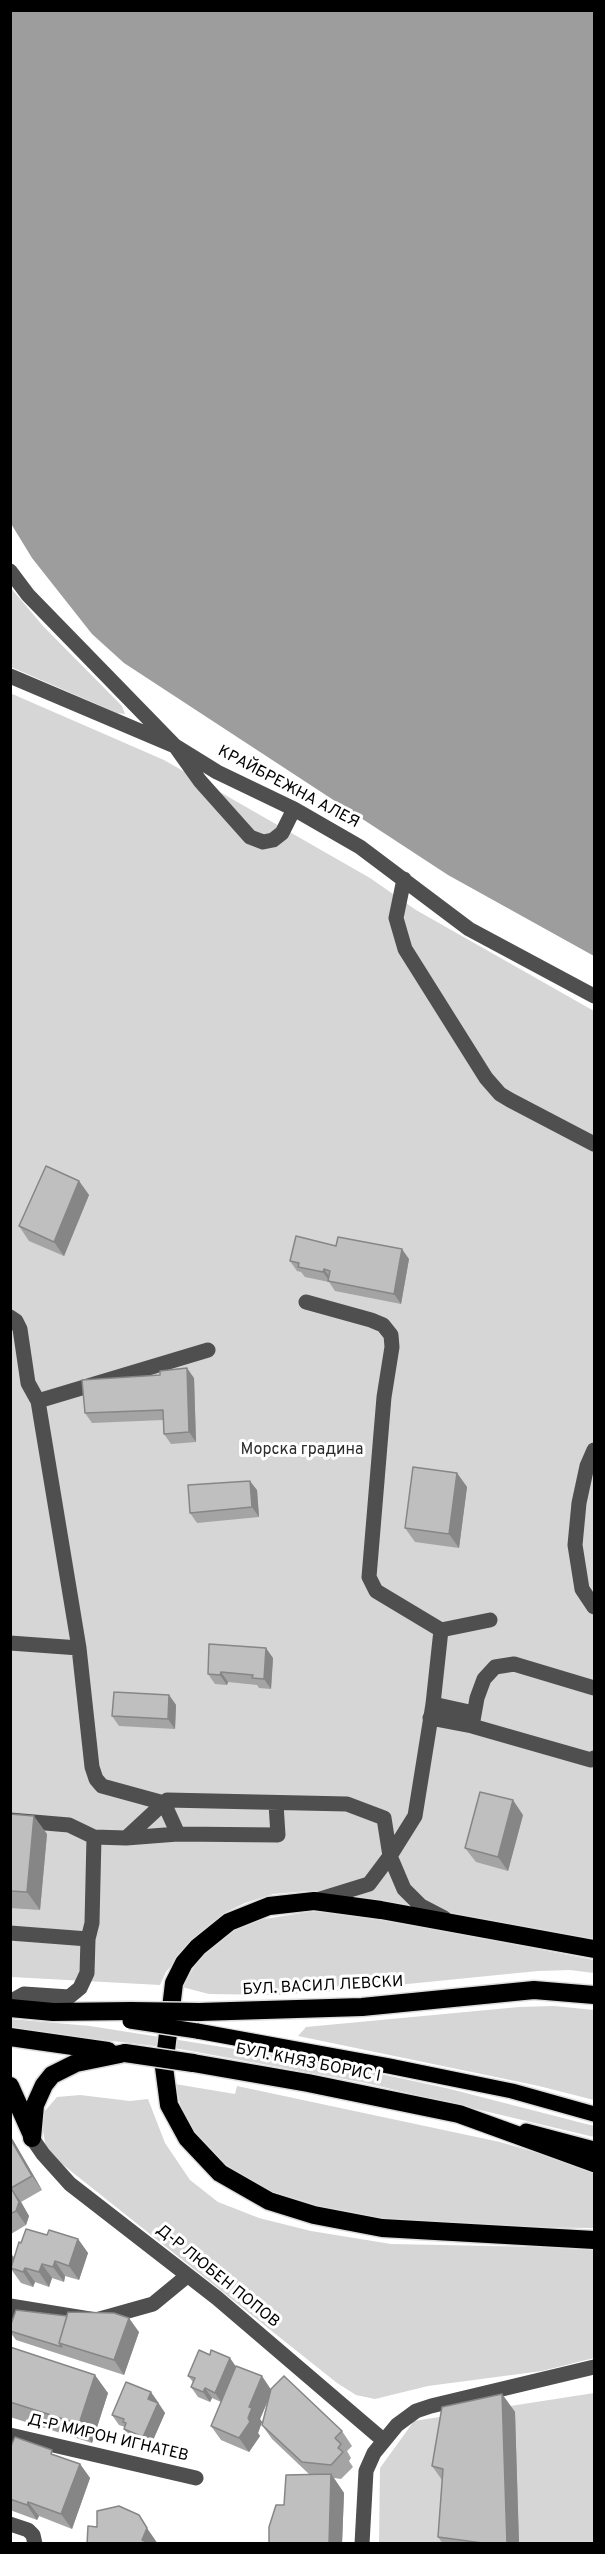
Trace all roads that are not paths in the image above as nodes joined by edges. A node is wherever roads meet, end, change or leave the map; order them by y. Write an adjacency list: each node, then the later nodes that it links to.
1 (10, 571): 3 (street)
2 (10, 676): 3 (street, КРАЙБРЕЖНА АЛЕЯ)
3 (176, 746): 4 (street, КРАЙБРЕЖНА АЛЕЯ); 4 (street)
4 (294, 809): 5 (street, КРАЙБРЕЖНА АЛЕЯ)
5 (404, 879): 6 (street, КРАЙБРЕЖНА АЛЕЯ); 7 (street)
6 (594, 996)
7 (594, 1144)
8 (306, 1302): 15 (street)
9 (10, 1317): 11 (street)
10 (208, 1350): 11 (street)
11 (38, 1401): 17 (street)
12 (594, 1450): 13 (street)
13 (594, 1606)
14 (490, 1620): 15 (street)
15 (441, 1630): 19 (street)
16 (10, 1643): 17 (street)
17 (79, 1648): 22 (street)
18 (594, 1688): 20 (street)
19 (432, 1711): 20 (street); 28 (street)
20 (473, 1719): 21 (street)
21 (594, 1758)
22 (164, 1803): 23 (street); 25 (street); 27 (street)
23 (276, 1804): 25 (street); 28 (street)
24 (10, 1820): 26 (street)
25 (178, 1834): 27 (street)
26 (94, 1837): 27 (street); 32 (street)
27 (126, 1838)
28 (390, 1856): 29 (street); 30 (street)
29 (314, 1901): 30 (highway); 46 (highway)
30 (458, 1925): 33 (highway)
31 (10, 1933): 32 (street)
32 (88, 1939): 35 (street)
33 (594, 1949)
34 (594, 1995): 37 (highway, БУЛ. ВАСИЛ ЛЕВСКИ, bridge)
35 (10, 2002)
36 (10, 2008): 37 (highway, БУЛ. ВАСИЛ ЛЕВСКИ)
37 (130, 2016): 42 (main road, БУЛ. КНЯЗ БОРИС I, bridge)
38 (10, 2037): 39 (highway, БУЛ. КНЯЗ БОРИС I)
39 (125, 2053): 41 (highway, БУЛ. КНЯЗ БОРИС I, bridge); 43 (highway)
40 (10, 2086): 43 (highway)
41 (459, 2114): 44 (main road, БУЛ. КНЯЗ БОРИС I); 45 (highway)
42 (594, 2114)
43 (32, 2138): 47 (street, Д-Р ЛЮБЕН ПОПОВ)
44 (594, 2149)
45 (594, 2163)
46 (594, 2241)
47 (187, 2276): 48 (street); 51 (street, Д-Р ЛЮБЕН ПОПОВ)
48 (12, 2312)
49 (594, 2367): 51 (street)
50 (16, 2440): 52 (street, Д-Р МИРОН ИГНАТЕВ)
51 (384, 2440): 55 (street)
52 (196, 2478)
53 (10, 2524): 54 (street)
54 (35, 2544)
55 (362, 2544)

